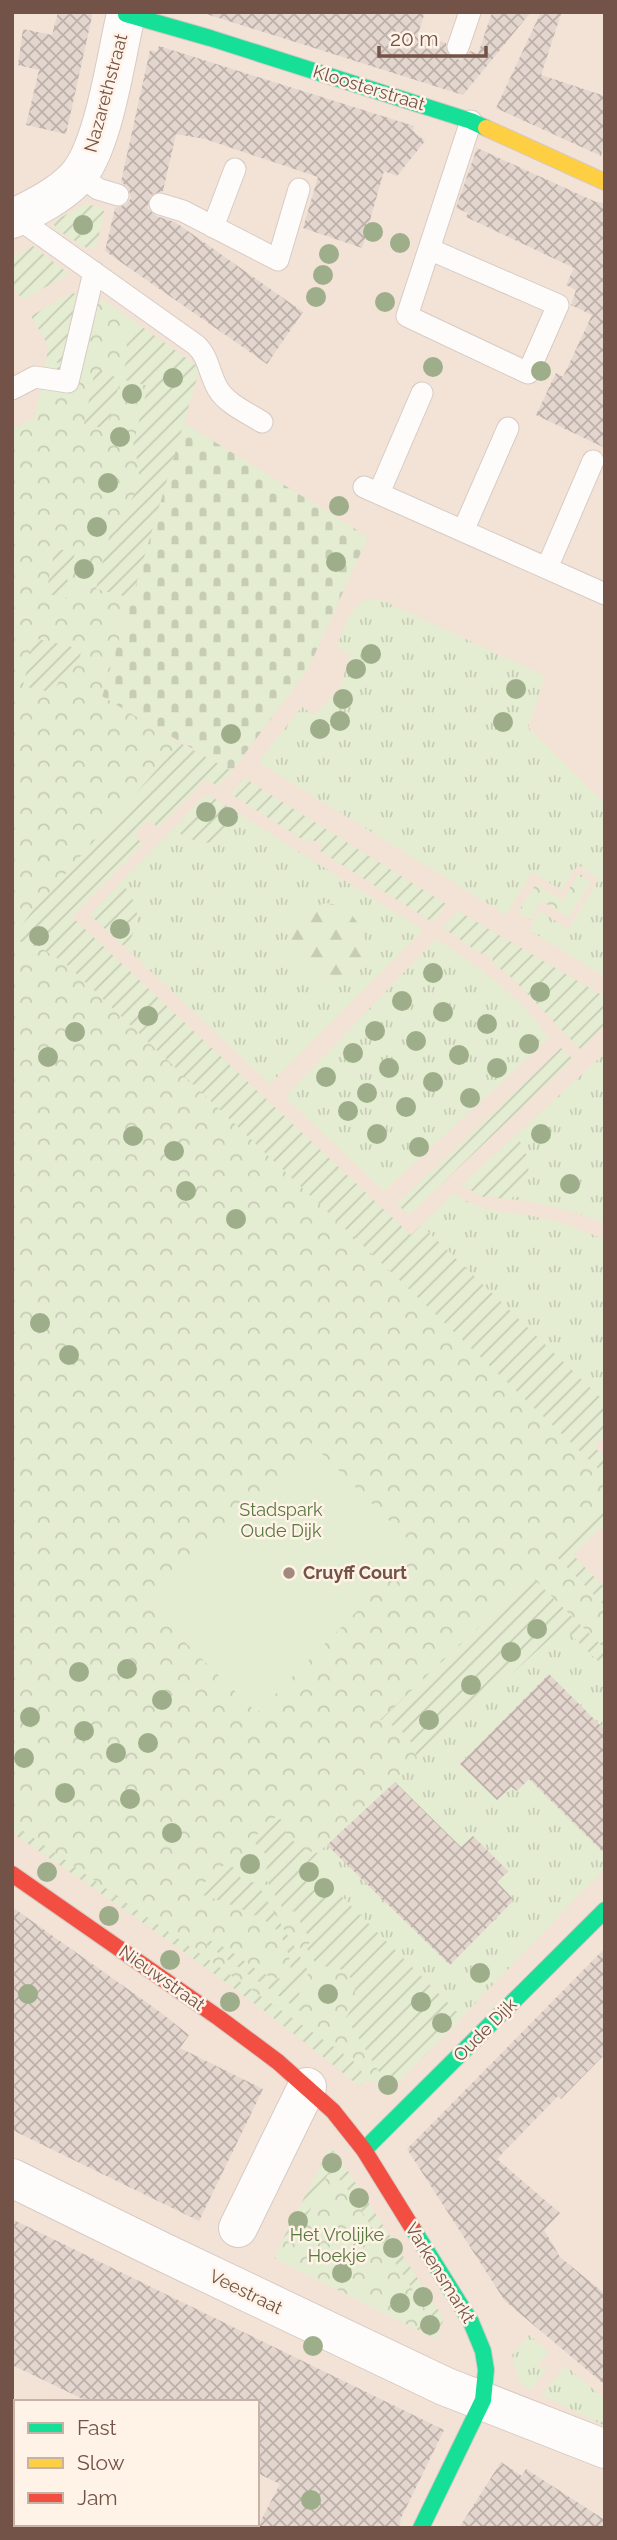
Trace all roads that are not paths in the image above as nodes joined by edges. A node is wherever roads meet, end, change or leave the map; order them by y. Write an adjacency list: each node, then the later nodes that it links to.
1 (470, 12): 3 (lane)
2 (126, 13): 5 (street, Kloosterstraat); 8 (street, Nazarethstraat)
3 (458, 47)
4 (444, 89): 5 (lane)
5 (437, 110): 6 (street, Kloosterstraat)
6 (471, 121): 9 (street, Kloosterstraat); 15 (lane)
7 (235, 169): 14 (lane)
8 (79, 174): 11 (lane); 13 (street, Nazarethstraat)
9 (605, 182)
10 (299, 189): 14 (lane)
11 (118, 195)
12 (160, 204): 14 (lane)
13 (14, 218): 16 (lane)
14 (213, 227)
15 (429, 249): 15 (lane)
16 (94, 272): 17 (lane); 19 (lane)
17 (12, 389)
18 (422, 393): 22 (lane)
19 (262, 422)
20 (508, 428): 22 (lane)
21 (593, 461): 23 (lane)
22 (463, 531): 23 (lane)
23 (547, 568): 24 (lane)
24 (605, 594)
25 (12, 1874): 27 (street, Nieuwstraat)
26 (605, 1910): 28 (street, Oude Dijk)
27 (307, 2087): 28 (street, Nieuwstraat); 30 (street)
28 (364, 2150): 31 (street, Varkensmarkt)
29 (12, 2178): 31 (street, Veestraat)
30 (238, 2228)
31 (482, 2400): 32 (street); 33 (street, Varkensmarkt)
32 (605, 2449)
33 (421, 2528)

